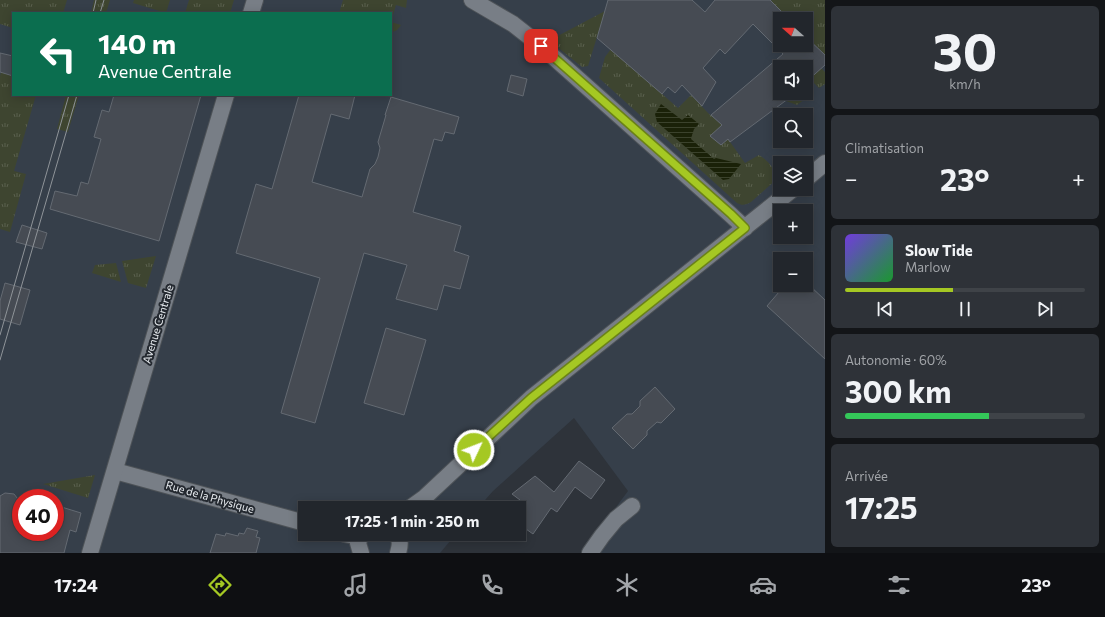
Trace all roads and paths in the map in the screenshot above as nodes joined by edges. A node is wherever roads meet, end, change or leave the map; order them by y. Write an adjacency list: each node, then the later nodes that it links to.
1 (255, 0): 3 (street)
2 (472, 0): 8 (street)
3 (251, 12)
4 (226, 96): 10 (street, Avenue Centrale)
5 (825, 163): 6 (street)
6 (813, 173)
7 (785, 196): 8 (street)
8 (745, 228): 9 (street)
9 (474, 450): 11 (street); 12 (street)
10 (115, 471): 14 (street, Rue de la Physique); 17 (street, Avenue Centrale)
11 (420, 501)
12 (429, 501)
13 (632, 506): 20 (street)
14 (298, 522)
15 (359, 541): 18 (street)
16 (400, 541): 19 (street)
17 (90, 553)
18 (361, 553)
19 (398, 553)
20 (590, 553)

